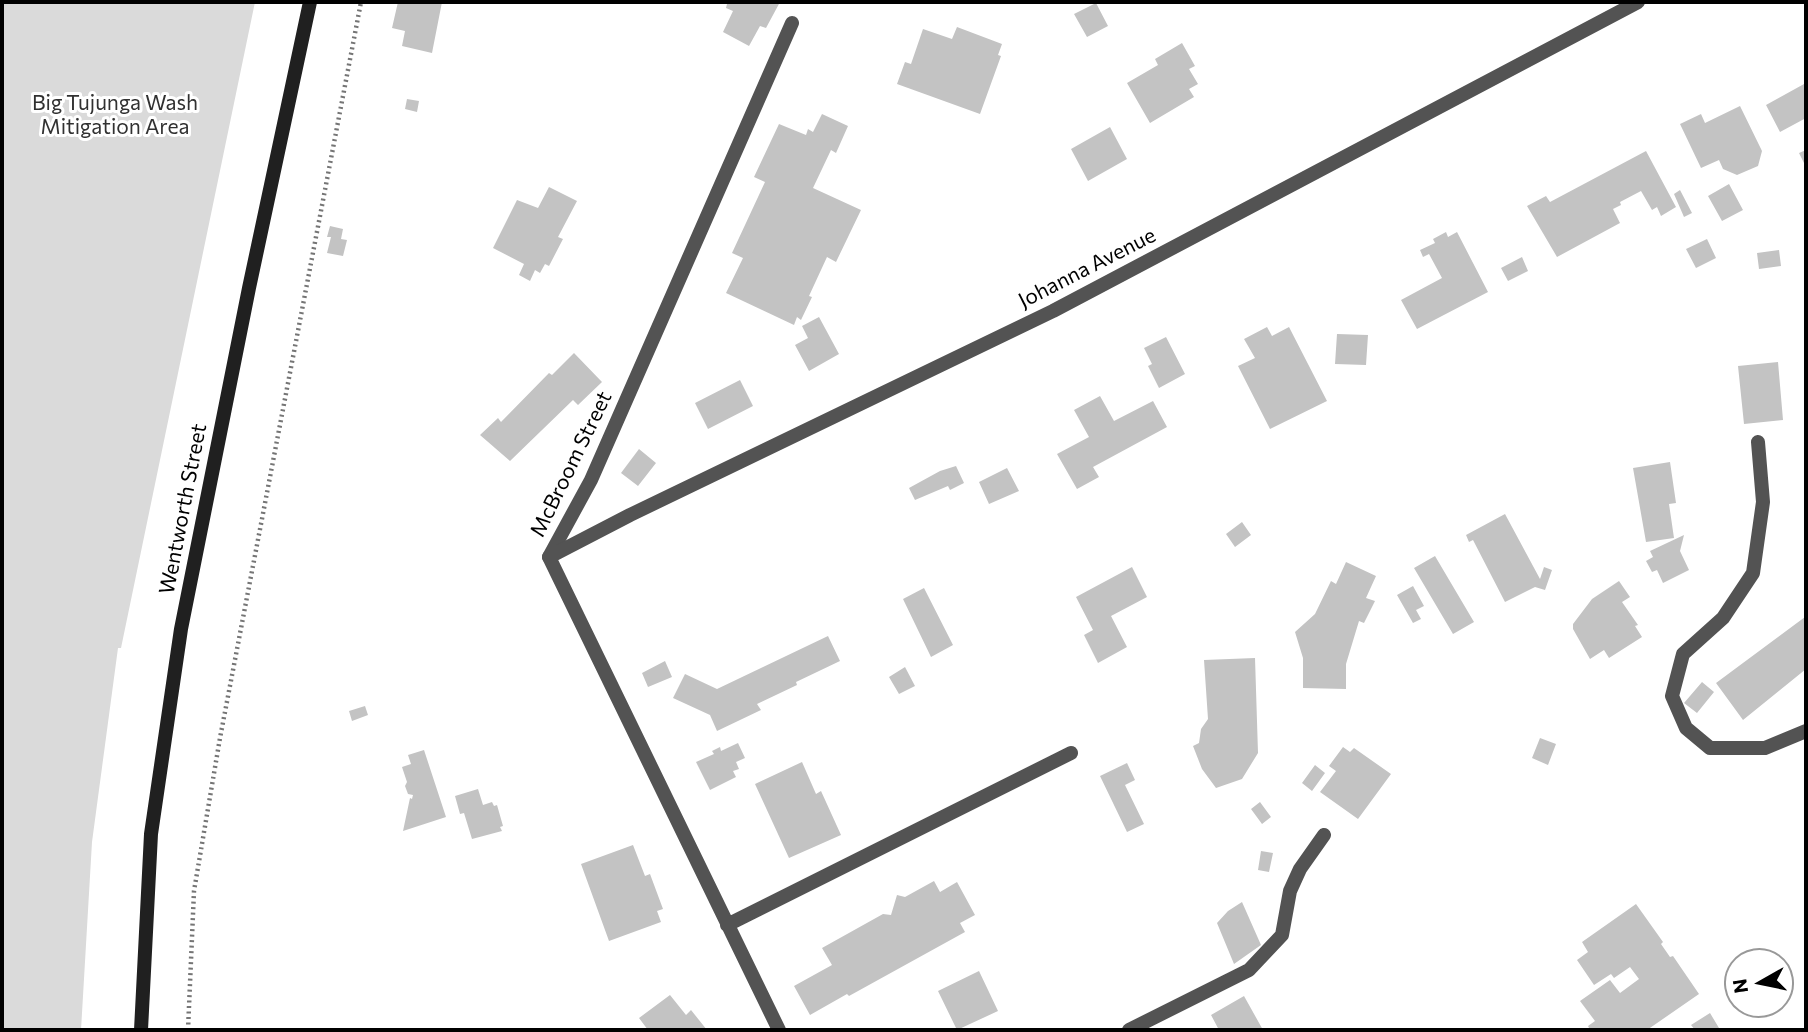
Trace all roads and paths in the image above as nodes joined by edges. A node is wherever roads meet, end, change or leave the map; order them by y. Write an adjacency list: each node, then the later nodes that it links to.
1 (310, 2): 11 (main road, Wentworth Street)
2 (361, 2): 12 (path)
3 (1638, 2): 6 (street, Johanna Avenue)
4 (792, 23): 6 (street, McBroom Street)
5 (1759, 442): 7 (street)
6 (549, 557): 10 (street, McBroom Street)
7 (1806, 731)
8 (1071, 753): 10 (street)
9 (1324, 835): 14 (street)
10 (727, 925): 13 (street, McBroom Street)
11 (141, 1030)
12 (187, 1030)
13 (779, 1030)
14 (1129, 1030)

